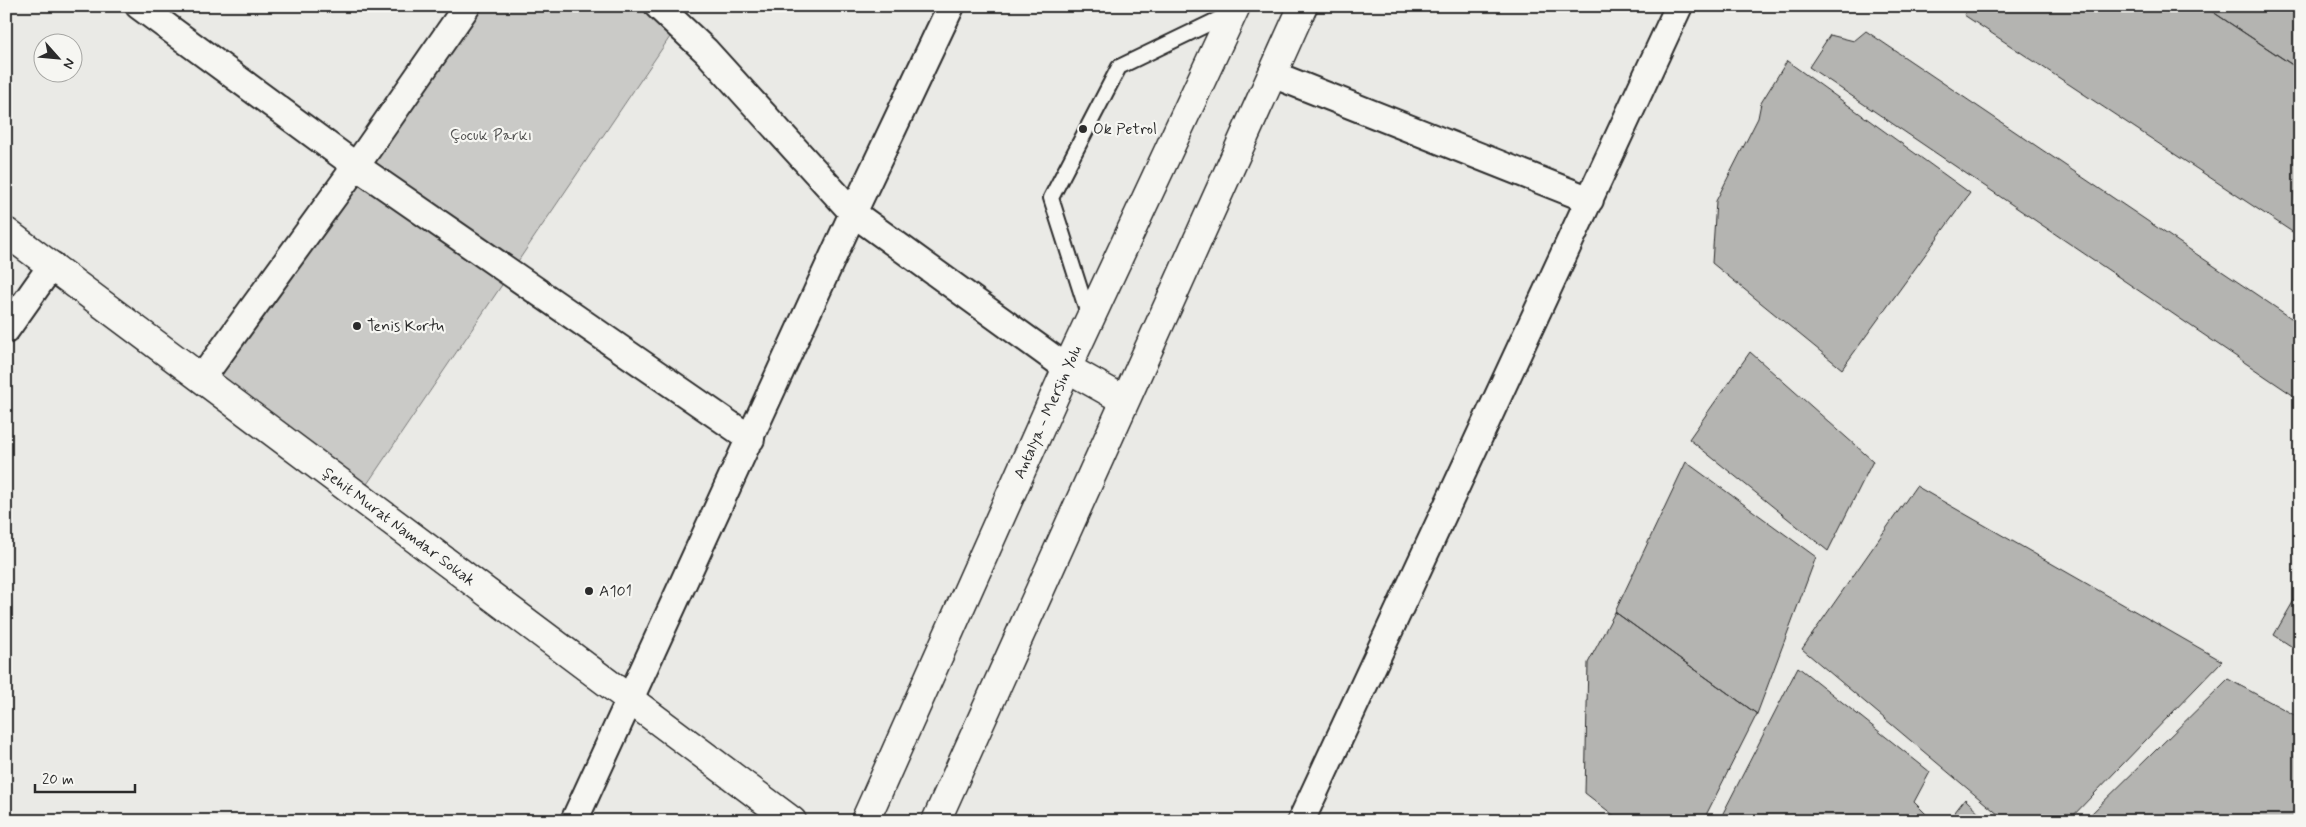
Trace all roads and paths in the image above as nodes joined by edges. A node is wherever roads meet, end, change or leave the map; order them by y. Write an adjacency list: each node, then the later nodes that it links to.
1 (139, 6): 9 (street)
2 (467, 6): 9 (street)
3 (658, 6): 11 (street)
4 (951, 6): 11 (street)
5 (1303, 6): 8 (main road)
6 (1678, 6): 10 (street)
7 (1235, 9): 14 (main road, Antalya - Mersin Yolu); 14 (lane)
8 (1272, 74): 10 (street); 18 (main road)
9 (356, 166): 17 (street); 19 (street)
10 (1590, 200): 25 (street)
11 (853, 213): 16 (street); 19 (street)
12 (6, 232): 13 (main road, Şehit Murat Namdar Sokak)
13 (52, 266): 15 (street); 17 (main road, Şehit Murat Namdar Sokak)
14 (1090, 319): 16 (main road, Antalya - Mersin Yolu)
15 (6, 330)
16 (1067, 368): 18 (main road); 23 (main road, Antalya - Mersin Yolu)
17 (202, 378): 20 (main road, Şehit Murat Namdar Sokak)
18 (1124, 400): 24 (main road)
19 (750, 439): 20 (street)
20 (629, 699): 21 (street); 22 (main road, Şehit Murat Namdar Sokak)
21 (574, 821)
22 (792, 821)
23 (865, 821)
24 (936, 821)
25 (1301, 821)

